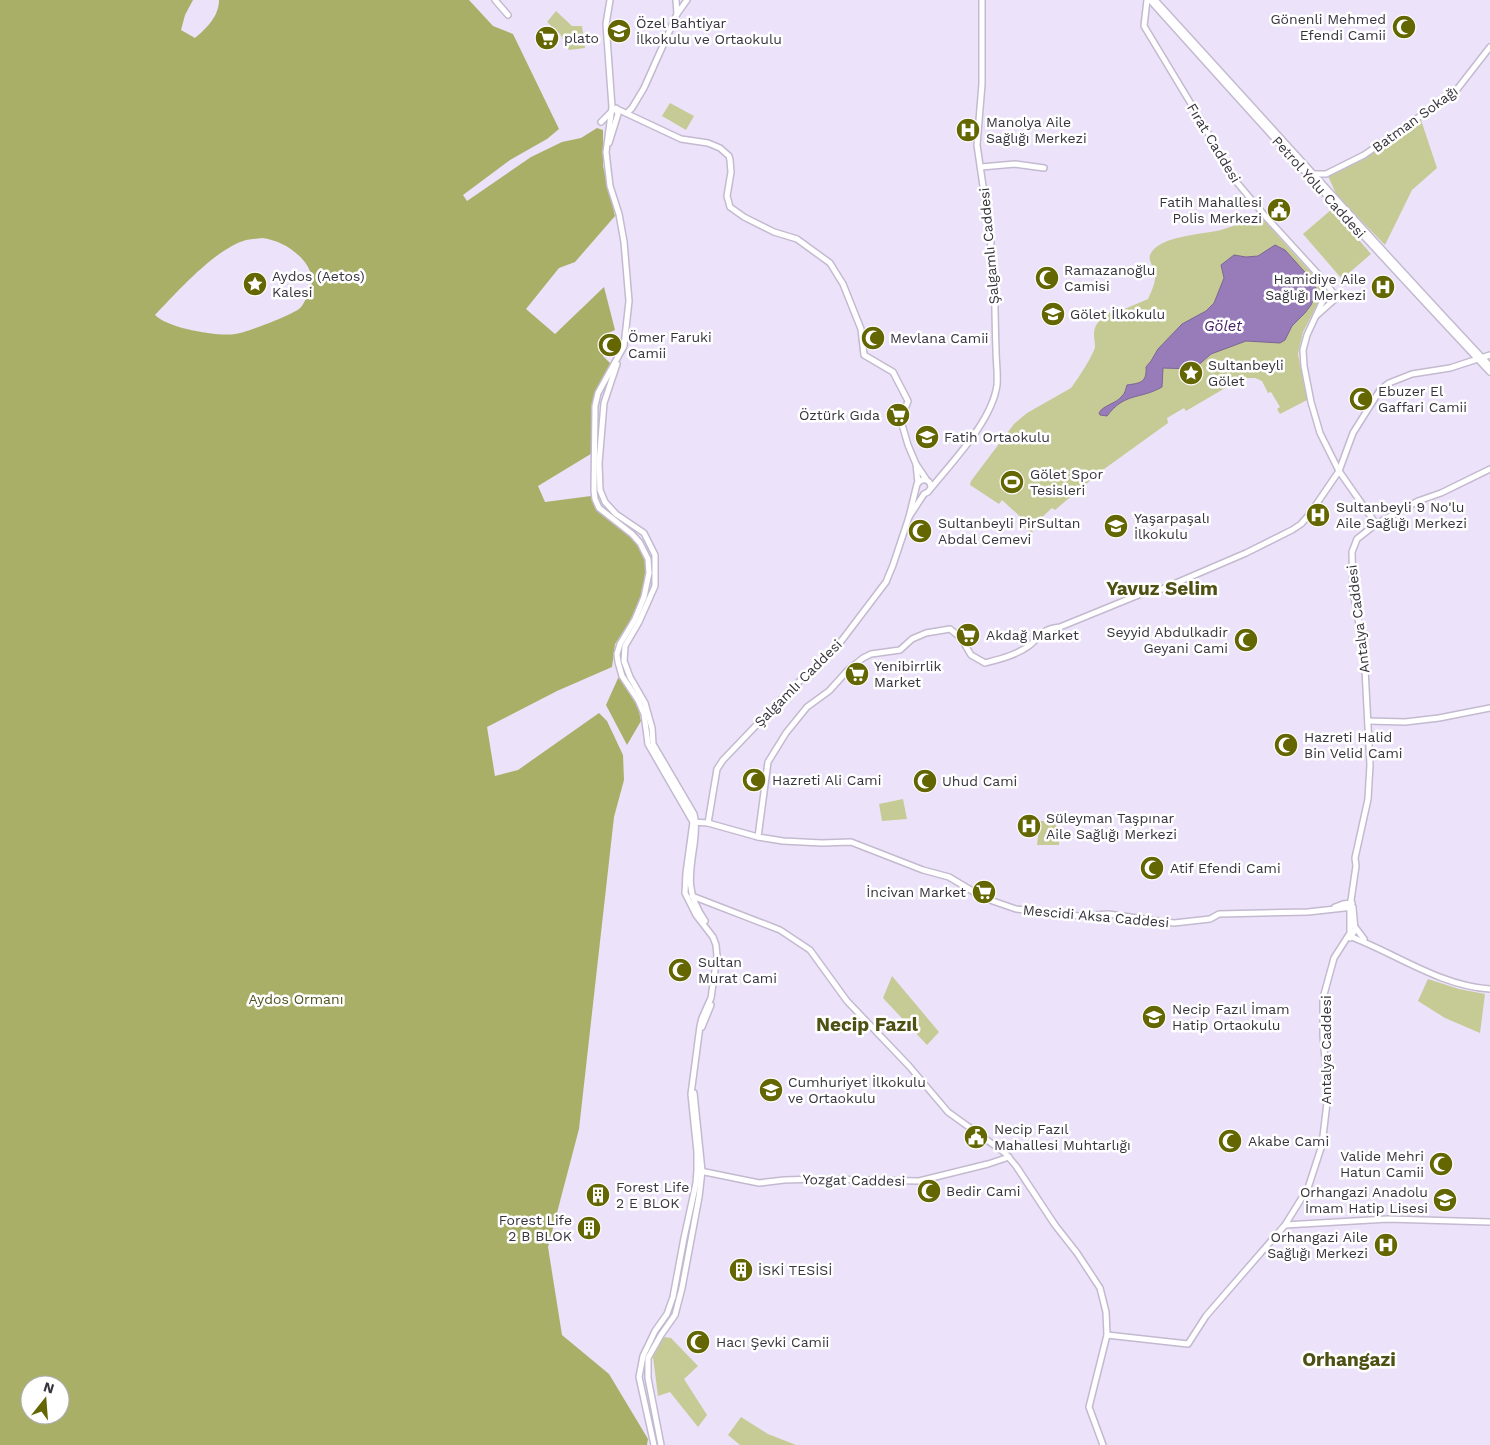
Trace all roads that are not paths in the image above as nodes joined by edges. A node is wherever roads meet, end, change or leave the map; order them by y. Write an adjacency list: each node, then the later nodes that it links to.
1 (495, 0): 9 (street)
2 (610, 0): 11 (street)
3 (676, 0): 8 (street)
4 (687, 0): 8 (street)
5 (982, 0): 16 (street, Şalgamlı Caddesi)
6 (1148, 0): 21 (street, Petrol Yolu Caddesi); 22 (street, Fırat Caddesi)
7 (1155, 0): 18 (street, Petrol Yolu Caddesi)
8 (677, 14): 13 (street)
9 (508, 15)
10 (1490, 47): 19 (street, Batman Sokağı)
11 (612, 102): 12 (street); 14 (street)
12 (618, 112): 13 (street); 14 (street); 15 (street)
13 (627, 113): 32 (street)
14 (610, 116): 15 (street)
15 (606, 152): 28 (street)
16 (981, 167): 17 (street); 35 (street, Şalgamlı Caddesi)
17 (1044, 168)
18 (1315, 174): 19 (street); 20 (street, Petrol Yolu Caddesi)
19 (1326, 174): 20 (street)
20 (1324, 184): 21 (street, Petrol Yolu Caddesi)
21 (1329, 193): 29 (street, Petrol Yolu Caddesi)
22 (1314, 270): 23 (street, Fırat Caddesi); 24 (street)
23 (1334, 294): 24 (street); 25 (street)
24 (1325, 296): 25 (street); 26 (street)
25 (1333, 301): 26 (street)
26 (1316, 316): 34 (street)
27 (1490, 355): 29 (street)
28 (618, 358): 42 (street); 42 (street)
29 (1480, 358): 30 (street, Petrol Yolu Caddesi); 31 (street, Petrol Yolu Caddesi); 34 (street)
30 (1490, 366)
31 (1490, 372)
32 (916, 464): 36 (street); 37 (street)
33 (1490, 469): 41 (street, Antalya Caddesi)
34 (1339, 471): 41 (street); 47 (street)
35 (942, 476): 36 (street); 38 (street, Şalgamlı Caddesi)
36 (927, 480): 37 (street); 38 (street)
37 (918, 486): 39 (street); 40 (street)
38 (931, 487): 39 (street)
39 (924, 494): 40 (street)
40 (909, 517): 46 (street, Şalgamlı Caddesi)
41 (1376, 524): 44 (street, Antalya Caddesi)
42 (640, 699): 45 (street)
43 (1490, 708): 44 (street)
44 (1368, 721): 50 (street, Antalya Caddesi)
45 (695, 822): 46 (street, Mescidi Aksa Caddesi); 48 (street); 49 (street)
46 (708, 823): 47 (street, Mescidi Aksa Caddesi)
47 (758, 837): 50 (street, Mescidi Aksa Caddesi)
48 (686, 894): 49 (street); 56 (street)
49 (692, 896): 55 (street); 56 (street)
50 (1351, 905): 51 (street, Antalya Caddesi); 52 (street, Antalya Caddesi)
51 (1354, 926): 52 (street, Antalya Caddesi); 53 (street)
52 (1351, 935): 53 (street); 58 (street, Antalya Caddesi)
53 (1366, 940): 54 (street)
54 (1490, 988)
55 (1009, 1157): 56 (street, Yozgat Caddesi); 63 (street)
56 (700, 1171): 59 (street); 60 (street)
57 (1490, 1222): 58 (street)
58 (1286, 1224): 63 (street, Antalya Caddesi)
59 (667, 1314): 60 (street); 61 (street)
60 (674, 1317): 62 (street)
61 (660, 1325): 62 (street); 64 (street)
62 (665, 1331): 65 (street)
63 (1107, 1335): 66 (street)
64 (654, 1445)
65 (661, 1445)
66 (1102, 1445)

